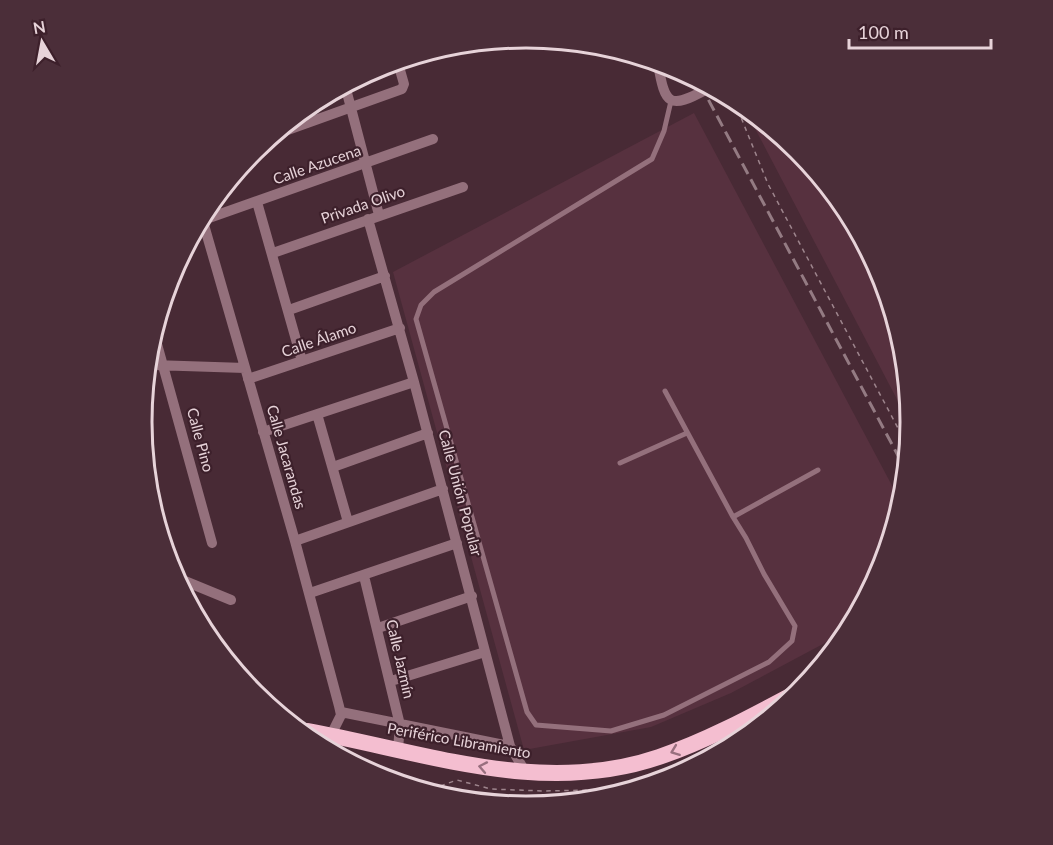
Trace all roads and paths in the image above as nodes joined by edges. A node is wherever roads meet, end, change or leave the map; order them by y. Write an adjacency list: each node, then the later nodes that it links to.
1 (400, 70): 6 (street)
2 (660, 73): 5 (street)
3 (701, 92): 5 (street)
4 (347, 94): 6 (street, Calle Unión Popular)
5 (670, 101): 35 (lane)
6 (351, 108): 8 (street); 10 (street, Calle Unión Popular)
7 (740, 115): 30 (path)
8 (297, 127)
9 (433, 139): 10 (street, Calle Azucena)
10 (366, 164): 12 (street, Calle Azucena); 14 (street, Calle Unión Popular)
11 (463, 186): 14 (street, Privada Olivo)
12 (257, 202): 13 (street, Calle Azucena); 16 (street)
13 (213, 217)
14 (374, 217): 16 (street, Privada Olivo); 17 (street, Calle Unión Popular)
15 (205, 230): 22 (street, Calle Jacarandas)
16 (273, 253): 18 (street)
17 (385, 276): 18 (street); 19 (street, Calle Unión Popular)
18 (288, 310): 20 (street)
19 (400, 328): 20 (street, Calle Álamo); 24 (street, Calle Unión Popular)
20 (302, 361): 23 (street, Calle Álamo)
21 (158, 365): 22 (street); 38 (street, Calle Pino)
22 (245, 368): 23 (street, Calle Jacarandas)
23 (248, 379): 27 (street, Calle Jacarandas)
24 (414, 382): 26 (street); 28 (street, Calle Unión Popular)
25 (665, 391): 29 (lane)
26 (316, 414): 27 (street); 32 (street)
27 (263, 432): 37 (street, Calle Jacarandas)
28 (428, 433): 32 (street); 34 (street, Calle Unión Popular)
29 (687, 433): 31 (lane); 35 (lane)
30 (901, 433)
31 (620, 463)
32 (333, 467): 36 (street)
33 (818, 470): 35 (lane)
34 (443, 489): 36 (street); 39 (street, Calle Unión Popular)
35 (733, 517)
36 (348, 522): 37 (street)
37 (296, 541): 42 (street, Calle Jacarandas)
38 (212, 543)
39 (457, 543): 40 (street); 43 (street, Calle Unión Popular)
40 (364, 576): 42 (street); 45 (street, Calle Jazmín)
41 (188, 582): 44 (street)
42 (310, 592): 49 (street, Calle Jacarandas)
43 (472, 596): 45 (street); 46 (street, Calle Unión Popular)
44 (231, 600)
45 (378, 628): 47 (street, Calle Jazmín)
46 (485, 652): 47 (street); 53 (street, Calle Unión Popular)
47 (391, 681): 50 (street, Calle Jazmín)
48 (770, 707): 55 (highway, Periférico Libramiento, one-way to 55)
49 (341, 712): 50 (street); 52 (street)
50 (400, 724): 53 (street); 54 (street, Calle Jazmín)
51 (316, 732): 52 (highway, Periférico Libramiento)
52 (331, 735): 54 (highway, Periférico Libramiento)
53 (510, 746): 55 (street, Calle Unión Popular)
54 (398, 749): 55 (highway, Periférico Libramiento, one-way to 54)
55 (526, 773)

